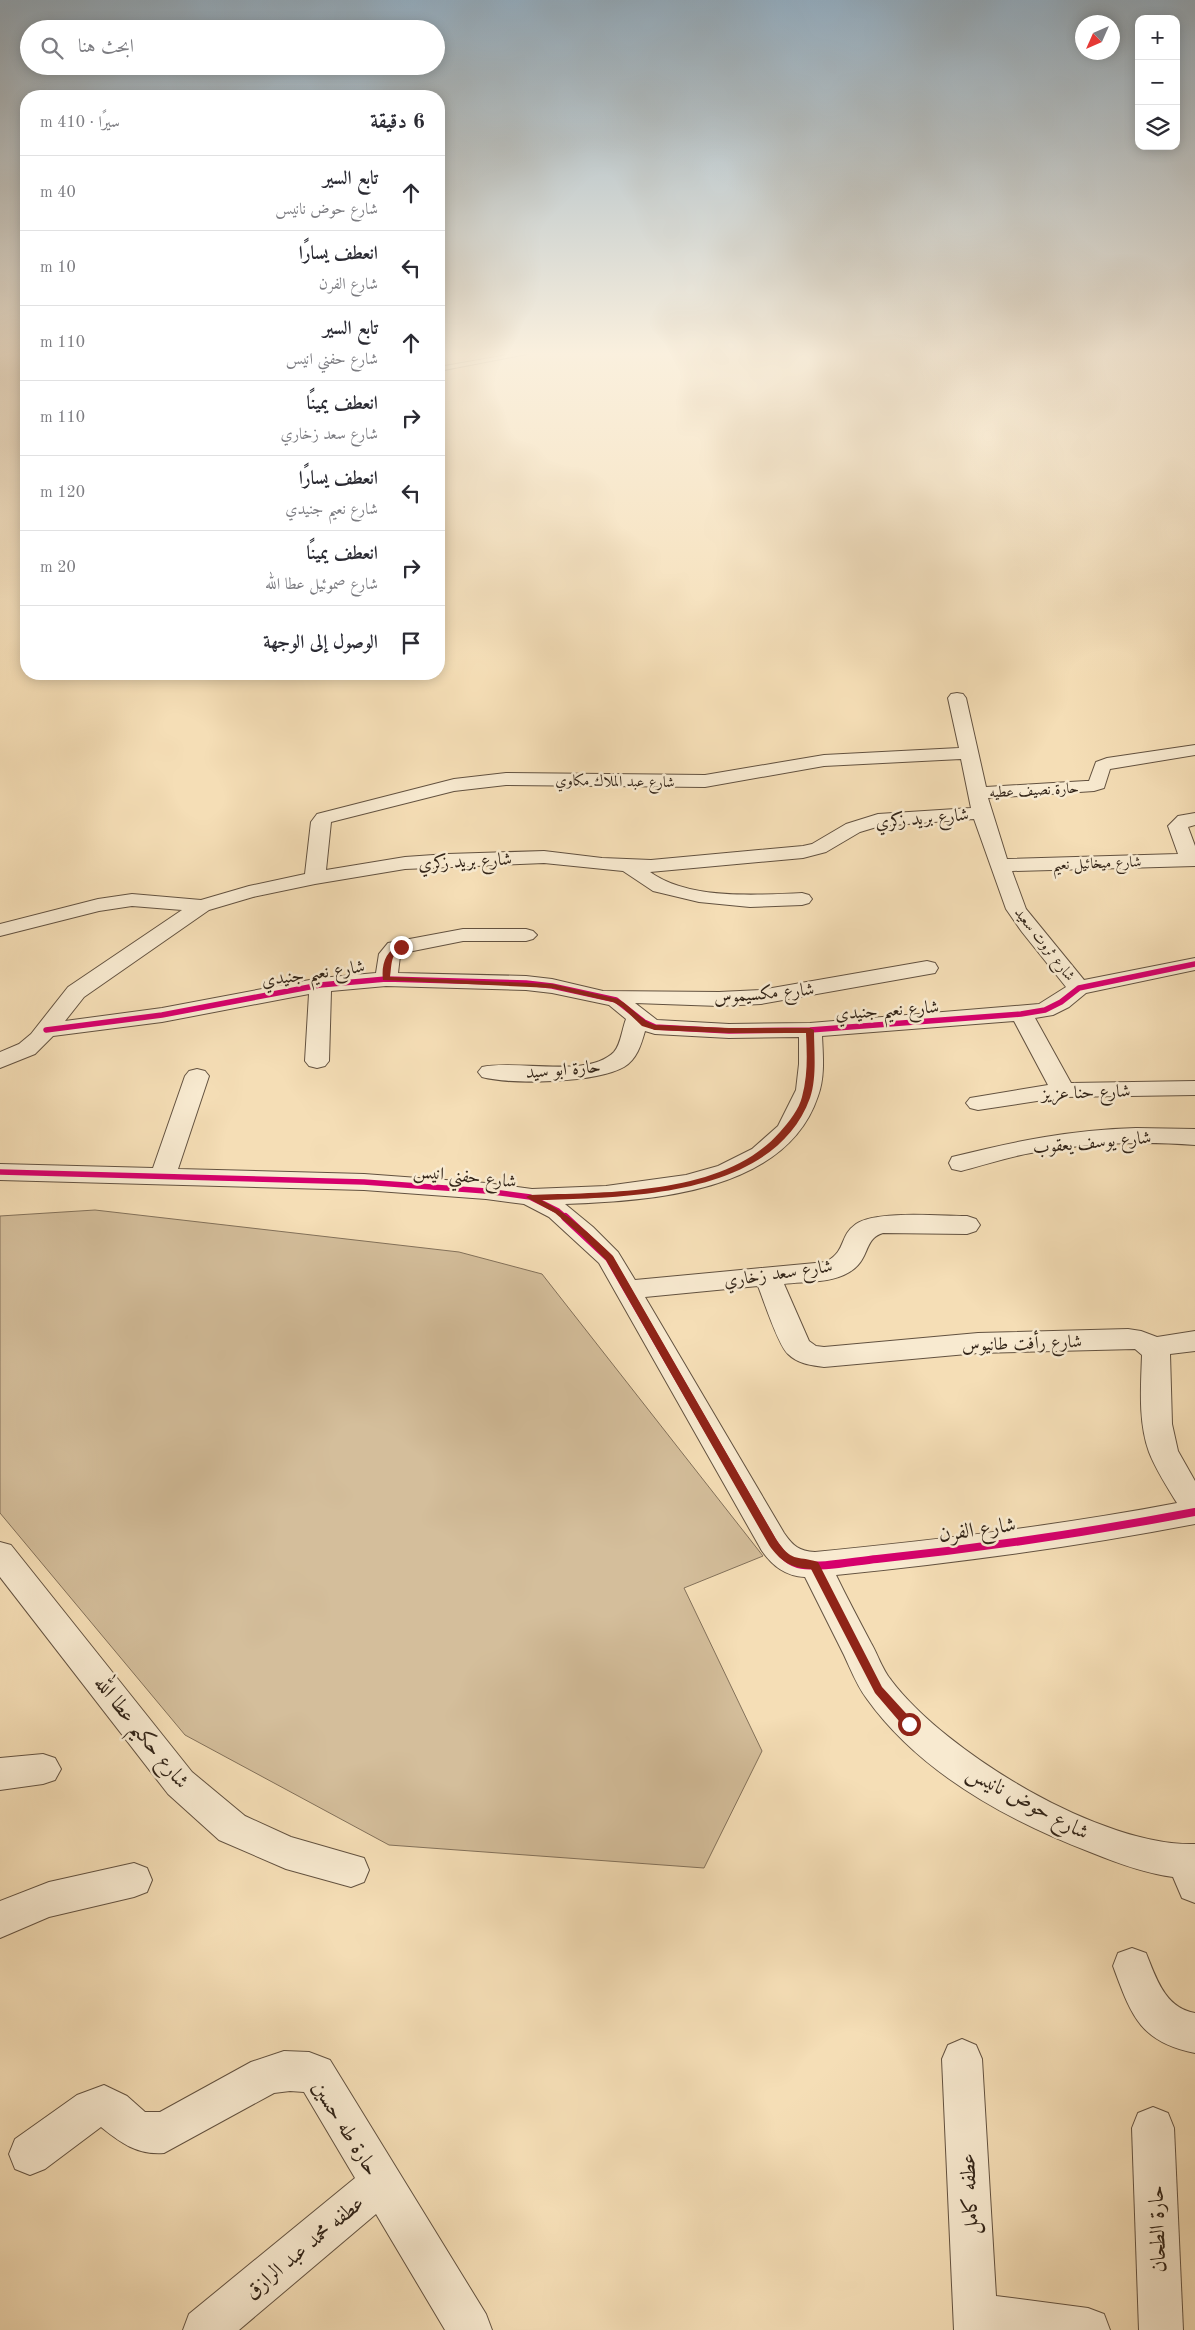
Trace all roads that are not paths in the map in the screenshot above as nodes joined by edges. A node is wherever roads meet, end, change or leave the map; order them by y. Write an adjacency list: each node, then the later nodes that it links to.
1 (957, 698): 3 (street, شارع ثروت سعيد)
2 (1194, 750): 4 (street, حارة نصيف عطيه)
3 (969, 753): 4 (street, شارع ثروت سعيد); 10 (street, شارع عبد الملاك مكاوي)
4 (978, 793): 5 (street, شارع ثروت سعيد)
5 (982, 813): 8 (street, شارع ثروت سعيد); 9 (street, شارع بريد زكري)
6 (1195, 819): 7 (street)
7 (1192, 860): 8 (street, شارع ميخائيل نعيم)
8 (999, 865): 19 (street, شارع ثروت سعيد)
9 (629, 866): 10 (street, شارع بريد زكري); 11 (street)
10 (315, 878): 12 (street, شارع بريد زكري)
11 (802, 899)
12 (202, 906): 13 (street); 23 (street, شارع بريد زكري)
13 (0, 930)
14 (526, 935): 17 (street)
15 (1195, 964): 19 (street)
16 (927, 968): 20 (street, شارع مكسيموس)
17 (386, 979): 18 (street, شارع نعيم جنيدي); 20 (street, شارع نعيم جنيدي)
18 (320, 986): 23 (street, شارع نعيم جنيدي); 25 (street)
19 (1079, 988): 21 (street, شارع نعيم جنيدي)
20 (598, 996): 22 (street, شارع نعيم جنيدي)
21 (1021, 1014): 24 (street, شارع نعيم جنيدي); 30 (street)
22 (637, 1019): 24 (street, شارع نعيم جنيدي); 27 (street, حارة ابو سيد)
23 (46, 1030): 26 (street, شارع بريد زكري)
24 (810, 1030): 36 (street)
25 (317, 1061)
26 (0, 1062)
27 (490, 1072)
28 (196, 1076): 35 (street)
29 (1195, 1088): 30 (street, شارع حنا عزيز)
30 (1063, 1090): 31 (street, شارع حنا عزيز)
31 (978, 1103)
32 (1195, 1136): 33 (street, شارع يوسف يعقوب)
33 (961, 1163)
34 (0, 1172): 35 (street, شارع حفني انيس)
35 (163, 1176): 36 (street, شارع حفني انيس)
36 (530, 1197): 39 (street, شارع حفني انيس)
37 (967, 1225): 38 (street, شارع سعد زخاري)
38 (768, 1277): 39 (street, شارع سعد زخاري); 41 (street, شارع رأفت طانيوس)
39 (628, 1290): 43 (street, شارع حفني انيس)
40 (1195, 1341): 41 (street)
41 (1153, 1347): 42 (street)
42 (1195, 1510): 45 (street, شارع الفرن)
43 (773, 1542): 45 (street, شارع الفرن)
44 (0, 1554): 48 (street, شارع حكيم عطا الله)
45 (815, 1565): 49 (street, شارع حوض نانيس)
46 (44, 1769): 47 (street)
47 (0, 1774)
48 (351, 1870)
49 (1192, 1870)
50 (134, 1880): 51 (street)
51 (0, 1920)
52 (1132, 1966): 53 (street)
53 (1195, 2033)
54 (962, 2059): 58 (street, عطفه كامل)
55 (1152, 2128): 62 (street, حارة الطحان)
56 (30, 2154): 57 (street, حارة طه حسين)
57 (380, 2184): 59 (street, عطفه محمد عبد الرازق); 60 (street, حارة طه حسين)
58 (976, 2323): 61 (street)
59 (205, 2330)
60 (470, 2330)
61 (1088, 2330)
62 (1161, 2330)

